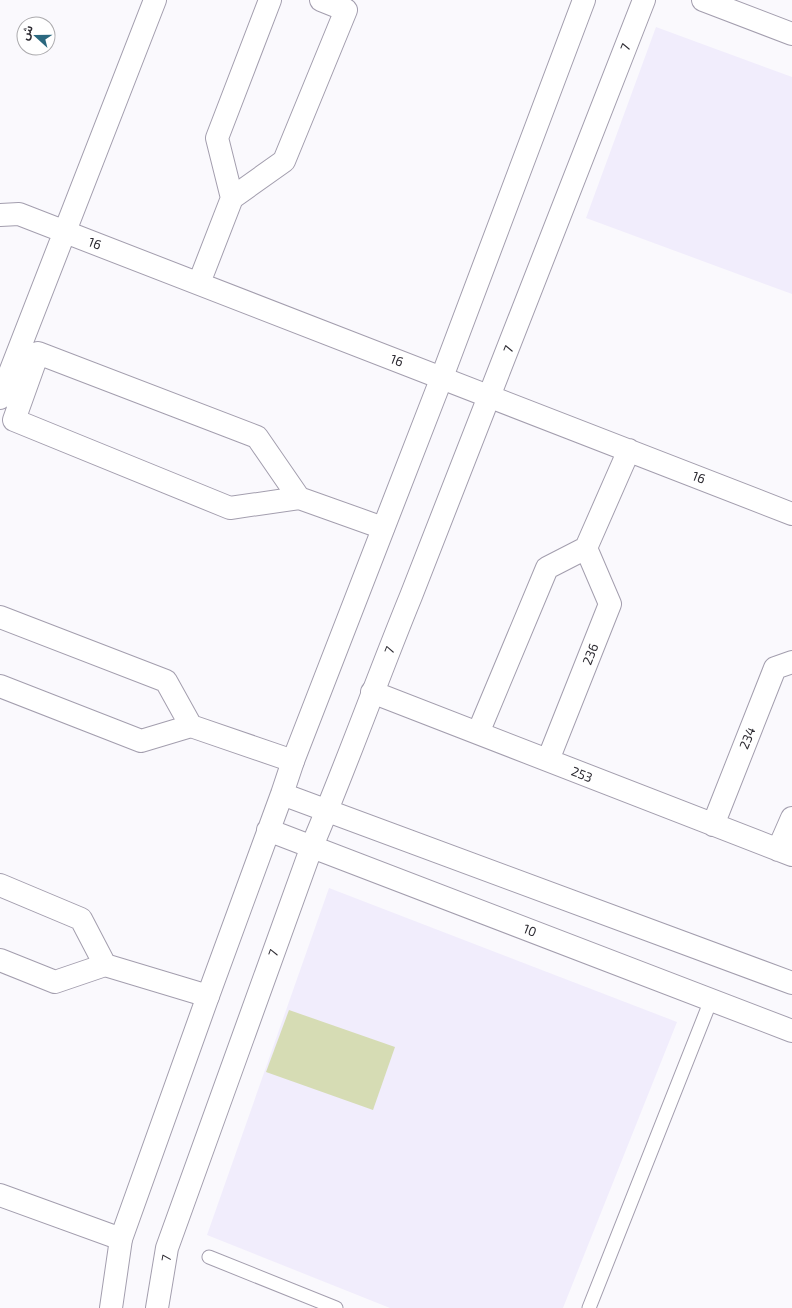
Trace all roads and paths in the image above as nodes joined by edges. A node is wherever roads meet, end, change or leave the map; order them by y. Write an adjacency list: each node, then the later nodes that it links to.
1 (155, 0): 10 (street)
2 (270, 0): 8 (street)
3 (321, 0): 8 (street)
4 (584, 0): 12 (street)
5 (644, 0): 13 (street, 7)
6 (703, 0): 7 (street)
7 (792, 34)
8 (232, 198): 11 (street)
9 (0, 215): 10 (street, 16)
10 (64, 232): 11 (street, 16); 14 (street)
11 (199, 284): 12 (street, 16)
12 (442, 377): 13 (street, 16); 18 (street)
13 (490, 396): 15 (street, 16); 23 (street, 7)
14 (0, 398)
15 (629, 450): 17 (street, 16); 19 (street)
16 (299, 498): 16 (street); 18 (street)
17 (792, 514)
18 (384, 528): 27 (street)
19 (586, 548): 25 (street); 26 (street, 236)
20 (0, 617): 24 (street)
21 (792, 662): 31 (street, 234)
22 (0, 686): 24 (street)
23 (372, 692): 25 (street, 253); 29 (street, 7)
24 (190, 726): 27 (street)
25 (478, 733): 26 (street, 253)
26 (548, 760): 31 (street, 253)
27 (293, 761): 28 (street)
28 (282, 794): 29 (street); 32 (street)
29 (327, 811): 33 (street, 7); 38 (street)
30 (792, 818): 34 (street)
31 (713, 825): 34 (street, 253)
32 (268, 830): 33 (street, 10); 39 (street)
33 (312, 846): 40 (street, 10); 46 (street, 7)
34 (785, 853)
35 (0, 885): 37 (street)
36 (0, 960): 37 (street)
37 (105, 965): 39 (street)
38 (792, 983)
39 (208, 996): 43 (street)
40 (711, 1000): 41 (street, 10); 48 (lane)
41 (792, 1031)
42 (0, 1195): 43 (street)
43 (121, 1239): 45 (street)
44 (209, 1257): 47 (lane)
45 (110, 1308)
46 (157, 1308)
47 (336, 1308)
48 (588, 1308)

